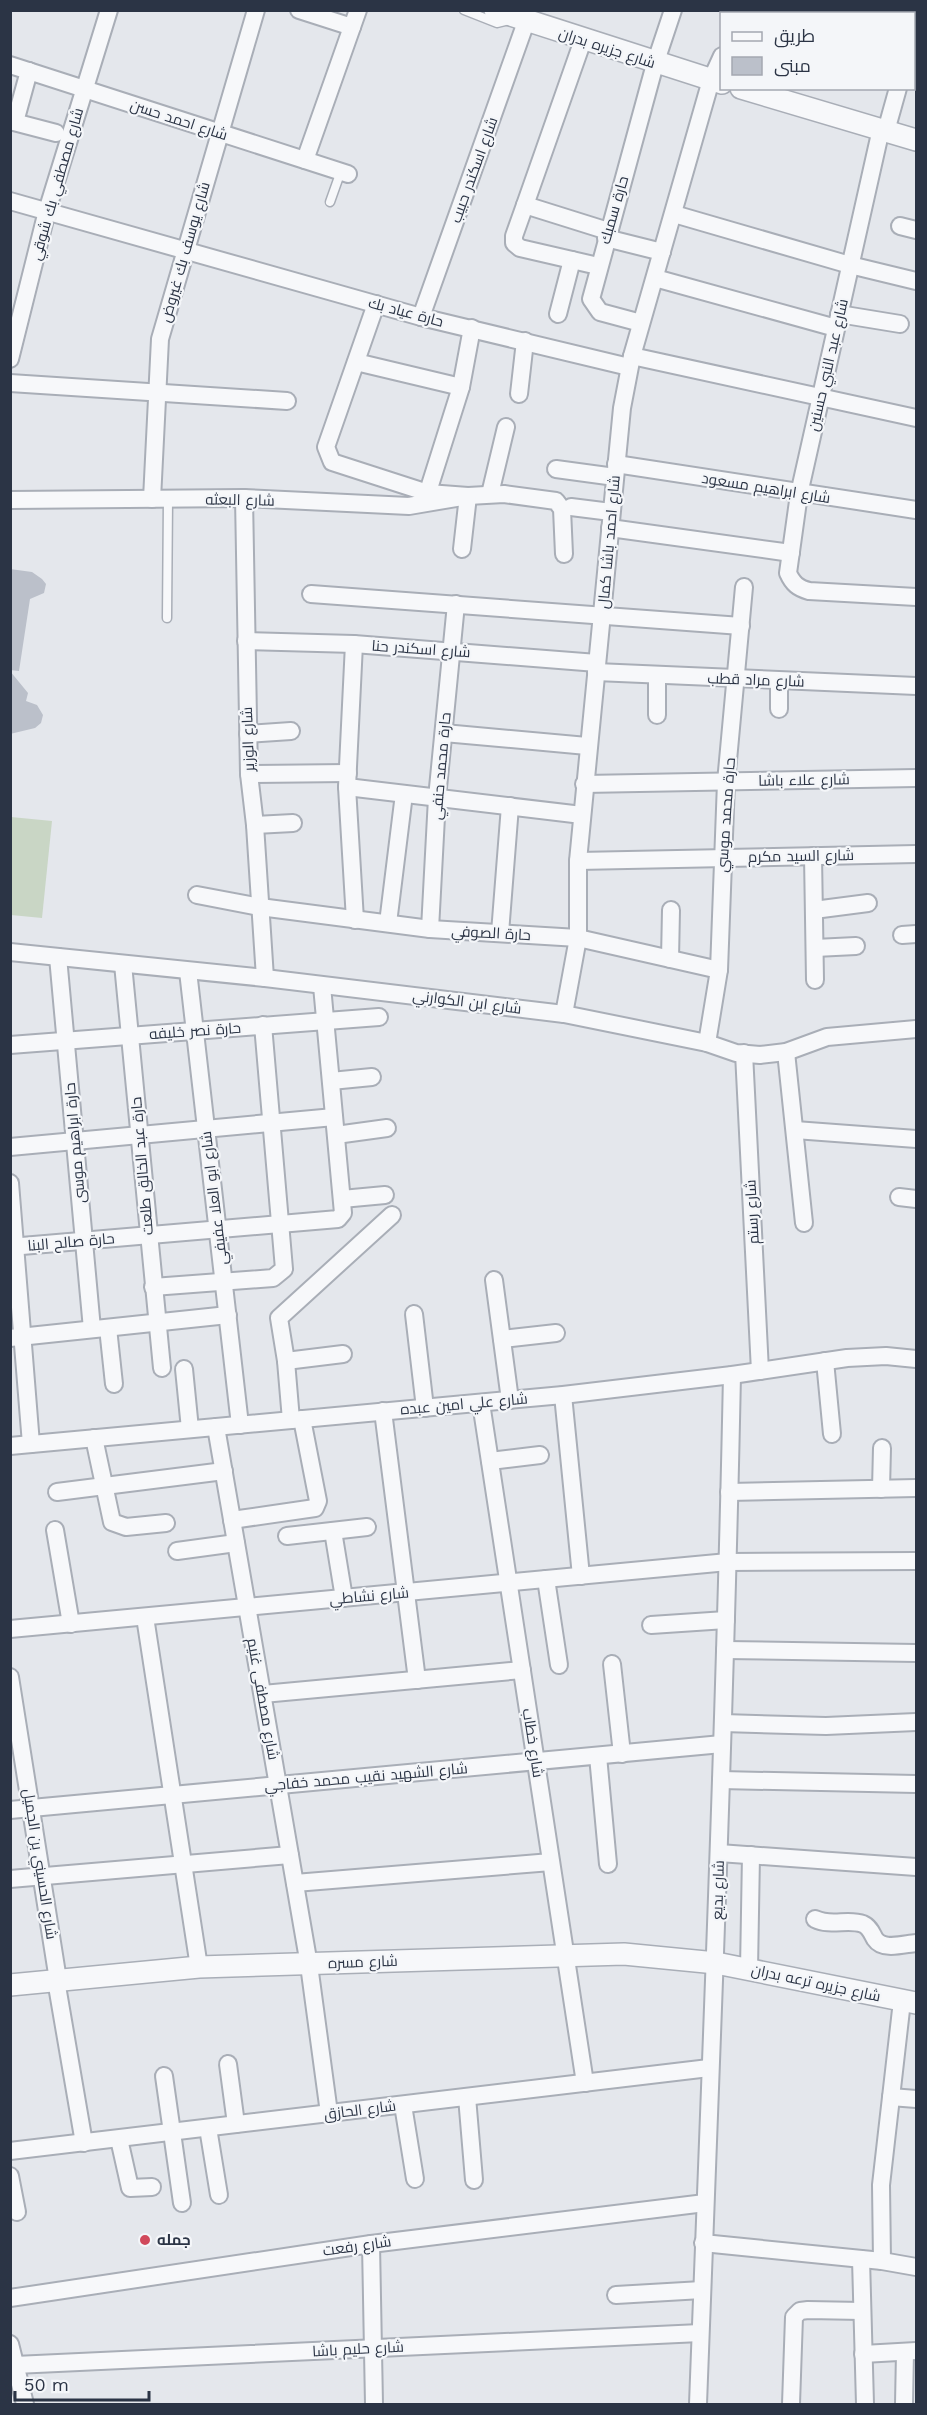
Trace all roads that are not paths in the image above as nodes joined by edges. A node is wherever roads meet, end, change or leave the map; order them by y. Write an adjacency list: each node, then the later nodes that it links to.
1 (109, 10): 15 (street, شارع مصطفي بك شوقي)
2 (256, 10): 21 (street, شارع يوسف بك غيروض)
3 (299, 10): 8 (street)
4 (358, 10): 8 (street)
5 (464, 10): 7 (lane)
6 (673, 10): 10 (street, حارة سمبك)
7 (511, 17): 9 (street, شارع جزيره بدران); 40 (street, شارع اسكندر حبيب)
8 (352, 27): 23 (street)
9 (583, 40): 10 (street, شارع جزيره بدران); 27 (street)
10 (655, 64): 14 (street, شارع جزيره بدران); 30 (street, حارة سمبك)
11 (720, 64): 14 (street, شارع احمد باشا كمال)
12 (10, 65): 13 (street, شارع احمد حسن)
13 (29, 71): 15 (street, شارع احمد حسن); 18 (street)
14 (716, 81): 29 (street, شارع احمد باشا كمال)
15 (85, 89): 21 (street, شارع احمد حسن); 28 (street, شارع مصطفي بك شوقي)
16 (748, 90): 19 (street)
17 (897, 90): 19 (street, شارع عبد النبي حسنين)
18 (13, 122): 20 (street)
19 (883, 130): 22 (street); 35 (street, شارع عبد النبي حسنين)
20 (56, 133)
21 (220, 134): 23 (street, شارع احمد حسن); 31 (street, شارع يوسف بك غيروض)
22 (916, 140)
23 (305, 160): 24 (street, شارع احمد حسن)
24 (344, 173): 26 (lane)
25 (10, 201): 28 (street, حارة عياد بك)
26 (330, 202)
27 (525, 205): 30 (street); 33 (street)
28 (47, 211): 31 (street, حارة عياد بك); 46 (street, شارع مصطفي بك شوقي)
29 (674, 214): 32 (street, شارع احمد باشا كمال); 35 (street)
30 (607, 234): 32 (street); 34 (street, حارة سمبك)
31 (185, 251): 38 (street, حارة عياد بك); 51 (street, شارع يوسف بك غيروض)
32 (662, 252): 36 (street, شارع احمد باشا كمال)
33 (572, 260): 34 (street); 39 (street)
34 (598, 266): 42 (street, حارة سمبك)
35 (850, 266): 37 (street); 41 (street, شارع عبد النبي حسنين)
36 (655, 278): 41 (street); 42 (street, شارع احمد باشا كمال)
37 (916, 281)
38 (376, 304): 40 (street, حارة عياد بك); 47 (street)
39 (558, 314)
40 (421, 317): 44 (street, حارة عياد بك)
41 (837, 321): 43 (street); 53 (street, شارع عبد النبي حسنين)
42 (641, 323): 48 (street, شارع احمد باشا كمال)
43 (900, 324)
44 (472, 328): 45 (street, حارة عياد بك); 50 (street)
45 (525, 341): 48 (street, حارة عياد بك); 52 (street)
46 (10, 359)
47 (356, 362): 50 (street); 64 (street)
48 (630, 362): 53 (street, حارة عياد بك); 58 (street, شارع احمد باشا كمال)
49 (10, 383): 51 (street)
50 (461, 387): 64 (street)
51 (156, 393): 54 (street); 63 (street, شارع يوسف بك غيروض)
52 (519, 394)
53 (820, 398): 55 (street, حارة عياد بك); 60 (street, شارع عبد النبي حسنين)
54 (287, 401)
55 (916, 418)
56 (506, 427): 59 (street)
57 (556, 469): 58 (street, شارع ابراهيم مسعود)
58 (616, 471): 60 (street, شارع ابراهيم مسعود); 68 (street, شارع احمد باشا كمال)
59 (490, 494): 61 (street); 70 (street)
60 (800, 494): 67 (street, شارع ابراهيم مسعود); 71 (street, شارع عبد النبي حسنين)
61 (468, 496): 64 (street); 69 (street)
62 (244, 498): 63 (street, شارع البعثه); 64 (street, شارع البعثه); 79 (street, شارع الوزير)
63 (160, 499): 65 (street, شارع البعثه); 77 (lane)
64 (426, 499)
65 (10, 500)
66 (571, 507): 68 (street)
67 (916, 510)
68 (610, 520): 71 (street); 76 (street, شارع احمد باشا كمال)
69 (462, 549)
70 (564, 554)
71 (790, 554): 74 (street, شارع عبد النبي حسنين)
72 (744, 586): 78 (street, حارة محمد موسي)
73 (311, 594): 75 (street)
74 (916, 597)
75 (456, 604): 76 (street); 81 (street, حارة محمد حنفي)
76 (602, 615): 78 (street); 82 (street, شارع احمد باشا كمال)
77 (167, 618)
78 (741, 626): 84 (street, حارة محمد موسي)
79 (246, 641): 80 (street, شارع اسكندر حنا); 91 (street, شارع الوزير)
80 (354, 644): 81 (street, شارع اسكندر حنا); 95 (street)
81 (452, 652): 82 (street, شارع اسكندر حنا); 90 (street, حارة محمد حنفي)
82 (596, 668): 83 (street, شارع مراد قطب); 92 (street, شارع احمد باشا كمال)
83 (657, 675): 84 (street, شارع مراد قطب); 88 (street)
84 (737, 679): 85 (street, شارع مراد قطب); 96 (street, حارة محمد موسي)
85 (779, 681): 86 (street, شارع مراد قطب); 87 (street)
86 (916, 686)
87 (779, 709)
88 (657, 715)
89 (291, 731): 91 (street)
90 (444, 733): 92 (street); 99 (street, حارة محمد حنفي)
91 (248, 734): 93 (street, شارع الوزير)
92 (587, 746): 97 (street, شارع احمد باشا كمال)
93 (249, 774): 95 (street); 103 (street, شارع الوزير)
94 (916, 778): 96 (street, شارع علاء باشا)
95 (347, 780): 98 (street); 113 (street)
96 (726, 782): 97 (street, شارع علاء باشا); 106 (street, حارة محمد موسي)
97 (584, 784): 101 (street, شارع احمد باشا كمال)
98 (404, 794): 99 (street); 114 (street)
99 (437, 798): 100 (street); 115 (street, حارة محمد حنفي)
100 (510, 806): 101 (street); 116 (street)
101 (582, 815): 107 (street, شارع احمد باشا كمال)
102 (293, 823): 103 (street)
103 (255, 825): 110 (street, شارع الوزير)
104 (916, 854): 105 (street, شارع السيد مكرم)
105 (813, 856): 106 (street, شارع السيد مكرم); 112 (street)
106 (722, 857): 107 (street, شارع السيد مكرم); 124 (street, حارة محمد موسي)
107 (578, 861): 117 (street, شارع احمد باشا كمال)
108 (198, 895): 110 (street, حارة الصوفي)
109 (867, 903): 112 (street)
110 (260, 907): 113 (street, حارة الصوفي); 126 (street, شارع الوزير)
111 (671, 910): 122 (street)
112 (814, 910): 119 (street)
113 (355, 920): 114 (street, حارة الصوفي)
114 (388, 923): 115 (street, حارة الصوفي)
115 (430, 929): 116 (street, حارة الصوفي)
116 (500, 933): 117 (street, حارة الصوفي)
117 (578, 938): 122 (street, حارة الصوفي); 129 (street, شارع احمد باشا كمال)
118 (856, 946): 119 (street)
119 (814, 948): 127 (street)
120 (10, 951): 121 (street, شارع ابن الكوارني)
121 (58, 957): 123 (street, شارع ابن الكوارني); 136 (street, حارة ابراهيم موسى)
122 (670, 959): 124 (street, حارة الصوفي)
123 (123, 964): 125 (street, شارع ابن الكوارني); 135 (street, حارة عبد الخالق طلعت)
124 (719, 970): 137 (street, حارة محمد موسي)
125 (188, 971): 126 (street, شارع ابن الكوارني); 134 (street, شارع ابو العلا عفيفي)
126 (265, 978): 128 (street, شارع ابن الكوارني)
127 (815, 980)
128 (322, 986): 129 (street, شارع ابن الكوارني); 131 (street)
129 (564, 1014): 137 (street, شارع ابن الكوارني)
130 (379, 1017): 131 (street, حارة نصر خليفه)
131 (326, 1021): 132 (street, حارة نصر خليفه); 142 (street)
132 (263, 1025): 134 (street, حارة نصر خليفه); 144 (street)
133 (916, 1029): 139 (street, شارع ابن الكوارني)
134 (195, 1030): 135 (street, حارة نصر خليفه); 146 (street, شارع ابو العلا عفيفي)
135 (129, 1036): 136 (street, حارة نصر خليفه); 148 (street, حارة عبد الخالق طلعت)
136 (66, 1040): 138 (street, حارة نصر خليفه); 151 (street, حارة ابراهيم موسى)
137 (707, 1042): 140 (street, شارع ابن الكوارني)
138 (10, 1044)
139 (786, 1052): 140 (street, شارع ابن الكوارني); 147 (street)
140 (744, 1053): 183 (street, شارع رستم)
141 (372, 1077): 142 (street)
142 (331, 1081): 143 (street)
143 (334, 1117): 144 (street); 149 (street)
144 (272, 1123): 146 (street); 160 (street)
145 (387, 1128): 149 (street)
146 (206, 1129): 148 (street); 161 (street, شارع ابو العلا عفيفي)
147 (795, 1130): 150 (street); 159 (street)
148 (139, 1135): 151 (street); 162 (street, حارة عبد الخالق طلعت)
149 (336, 1135): 157 (street)
150 (916, 1139)
151 (75, 1141): 152 (street); 163 (street, حارة ابراهيم موسى)
152 (10, 1147)
153 (11, 1193): 164 (street)
154 (385, 1196): 157 (street, حارة صالح البنا)
155 (899, 1197): 156 (street)
156 (916, 1199)
157 (342, 1206): 160 (street, حارة صالح البنا)
158 (392, 1215): 178 (street)
159 (804, 1223)
160 (281, 1224): 161 (street, حارة صالح البنا); 166 (street)
161 (218, 1229): 162 (street, حارة صالح البنا); 166 (street, شارع ابو العلا عفيفي)
162 (148, 1235): 163 (street, حارة صالح البنا); 167 (street, حارة عبد الخالق طلعت)
163 (84, 1241): 164 (street, حارة صالح البنا); 172 (street, حارة ابراهيم موسى)
164 (13, 1247): 168 (street)
165 (494, 1280): 175 (street)
166 (224, 1281): 167 (street); 170 (street, شارع ابو العلا عفيفي)
167 (153, 1287): 171 (street, حارة عبد الخالق طلعت)
168 (15, 1292): 174 (street)
169 (414, 1314): 189 (street)
170 (228, 1315): 171 (street); 192 (street, شارع ابو العلا عفيفي)
171 (157, 1322): 172 (street); 181 (street, حارة عبد الخالق طلعت)
172 (100, 1328): 174 (street); 185 (street, حارة ابراهيم موسى)
173 (556, 1333): 175 (street)
174 (17, 1337): 180 (street)
175 (502, 1339): 187 (street)
176 (343, 1354): 178 (street)
177 (916, 1359): 179 (street, شارع علي امين عبده)
178 (286, 1361): 191 (street)
179 (825, 1361): 183 (street, شارع علي امين عبده); 195 (street)
180 (18, 1367): 197 (street)
181 (162, 1368)
182 (184, 1369): 194 (street)
183 (760, 1371): 184 (street, شارع علي امين عبده)
184 (732, 1376): 186 (street, شارع علي امين عبده); 207 (street, شارع بديع)
185 (114, 1384)
186 (562, 1395): 187 (street, شارع علي امين عبده); 218 (street)
187 (510, 1400): 188 (street, شارع علي امين عبده)
188 (482, 1402): 189 (street, شارع علي امين عبده); 201 (street, شارع خطاب)
189 (425, 1408): 190 (street, شارع علي امين عبده)
190 (383, 1412): 191 (street, شارع علي امين عبده); 221 (street)
191 (296, 1419): 192 (street, شارع علي امين عبده); 208 (street)
192 (240, 1425): 193 (street, شارع علي امين عبده)
193 (216, 1427): 194 (street, شارع علي امين عبده); 202 (street, شارع مصطفى غنيم)
194 (190, 1429): 196 (street, شارع علي امين عبده)
195 (832, 1434)
196 (94, 1438): 197 (street, شارع علي امين عبده); 203 (street)
197 (31, 1444): 198 (street, شارع علي امين عبده)
198 (10, 1446)
199 (882, 1448): 205 (street)
200 (540, 1455): 201 (street)
201 (490, 1461): 220 (street, شارع خطاب)
202 (224, 1471): 203 (street); 208 (street, شارع مصطفى غنيم)
203 (103, 1486): 206 (street); 209 (street)
204 (916, 1488): 205 (street)
205 (881, 1489): 207 (street)
206 (57, 1492)
207 (729, 1492): 217 (street, شارع بديع)
208 (232, 1520): 214 (street, شارع مصطفى غنيم)
209 (166, 1523)
210 (367, 1527): 212 (street)
211 (55, 1530): 226 (street)
212 (333, 1531): 213 (street); 222 (street)
213 (287, 1536)
214 (236, 1543): 215 (street); 223 (street, شارع مصطفى غنيم)
215 (177, 1551)
216 (916, 1561): 217 (street, شارع نشاطي)
217 (728, 1562): 218 (street, شارع نشاطي); 225 (street, شارع بديع)
218 (581, 1576): 219 (street, شارع نشاطي)
219 (546, 1579): 220 (street, شارع نشاطي); 232 (street)
220 (509, 1582): 221 (street, شارع نشاطي); 233 (street, شارع خطاب)
221 (406, 1592): 222 (street, شارع نشاطي); 235 (street)
222 (344, 1598): 223 (street, شارع نشاطي)
223 (248, 1607): 224 (street, شارع نشاطي); 236 (street, شارع مصطفى غنيم)
224 (145, 1617): 226 (street, شارع نشاطي); 246 (street)
225 (726, 1620): 227 (street); 229 (street, شارع بديع)
226 (71, 1624): 228 (street, شارع نشاطي)
227 (651, 1625)
228 (10, 1629)
229 (725, 1650): 230 (street); 238 (street, شارع بديع)
230 (916, 1653)
231 (612, 1664): 240 (street)
232 (559, 1665)
233 (522, 1670): 235 (street); 242 (street, شارع خطاب)
234 (10, 1677): 247 (street, شارع الحسيني بن الجميل)
235 (417, 1680): 236 (street)
236 (262, 1694): 245 (street, شارع مصطفى غنيم)
237 (916, 1722): 238 (street)
238 (723, 1724): 239 (street, شارع بديع)
239 (722, 1744): 240 (street, شارع الشهيد نقيب محمد خفاجي); 243 (street, شارع بديع)
240 (622, 1754): 241 (street, شارع الشهيد نقيب محمد خفاجي)
241 (598, 1756): 242 (street, شارع الشهيد نقيب محمد خفاجي); 254 (street)
242 (536, 1761): 245 (street, شارع الشهيد نقيب محمد خفاجي); 252 (street, شارع خطاب)
243 (721, 1780): 244 (street); 249 (street, شارع بديع)
244 (916, 1784)
245 (278, 1785): 246 (street, شارع الشهيد نقيب محمد خفاجي); 250 (street, شارع مصطفى غنيم)
246 (172, 1795): 247 (street, شارع الشهيد نقيب محمد خفاجي); 253 (street)
247 (30, 1808): 248 (street, شارع الشهيد نقيب محمد خفاجي); 256 (street, شارع الحسيني بن الجميل)
248 (10, 1810)
249 (719, 1853): 251 (street); 262 (street, شارع بديع)
250 (290, 1855): 253 (street); 258 (street, شارع مصطفى غنيم)
251 (751, 1855): 255 (street); 265 (street)
252 (551, 1862): 258 (street); 261 (street, شارع خطاب)
253 (183, 1864): 256 (street); 264 (street)
254 (608, 1864)
255 (916, 1867)
256 (42, 1877): 257 (street); 266 (street, شارع الحسيني بن الجميل)
257 (10, 1879)
258 (295, 1883): 263 (street, شارع مصطفى غنيم)
259 (815, 1919): 260 (street)
260 (916, 1943)
261 (566, 1954): 262 (street, شارع مسره); 263 (street, شارع مسره); 272 (street, شارع خطاب)
262 (716, 1962): 265 (street, شارع جزيره ترعه بدران); 270 (street, شارع بديع)
263 (309, 1965): 264 (street, شارع مسره); 277 (street, شارع مصطفى غنيم)
264 (199, 1967): 266 (street, شارع مسره)
265 (749, 1969): 268 (street, شارع جزيره ترعه بدران)
266 (57, 1980): 267 (street, شارع مسره); 282 (street, شارع الحسيني بن الجميل)
267 (10, 1985)
268 (909, 2002): 274 (street)
269 (228, 2064): 278 (street)
270 (709, 2068): 272 (street, شارع الحازق); 290 (street, شارع بديع)
271 (164, 2076): 280 (street)
272 (585, 2083): 273 (street, شارع الحازق)
273 (467, 2097): 276 (street, شارع الحازق); 286 (street)
274 (891, 2097): 275 (street); 295 (street)
275 (916, 2099)
276 (403, 2105): 277 (street, شارع الحازق); 285 (street)
277 (329, 2113): 278 (street, شارع الحازق)
278 (236, 2124): 279 (street, شارع الحازق)
279 (208, 2128): 280 (street, شارع الحازق); 288 (street)
280 (170, 2132): 281 (street, شارع الحازق); 289 (street)
281 (119, 2139): 282 (street, شارع الحازق); 287 (street)
282 (84, 2143): 283 (street, شارع الحازق)
283 (10, 2151)
284 (10, 2176): 291 (street)
285 (415, 2180)
286 (474, 2180)
287 (152, 2187)
288 (219, 2195)
289 (182, 2203)
290 (705, 2203): 292 (street, شارع بديع); 293 (street, شارع رفعت)
291 (17, 2212)
292 (704, 2243): 294 (street); 297 (street, شارع بديع)
293 (371, 2244): 299 (street, شارع رفعت); 303 (street)
294 (861, 2259): 295 (street); 300 (street)
295 (882, 2261): 296 (street)
296 (916, 2267)
297 (702, 2290): 298 (street); 301 (street, شارع بديع)
298 (616, 2295)
299 (10, 2298)
300 (862, 2311): 305 (street); 310 (street)
301 (700, 2333): 303 (street, شارع حليم باشا); 309 (street, شارع بديع)
302 (10, 2344): 306 (street)
303 (373, 2349): 306 (street, شارع حليم باشا); 308 (street)
304 (911, 2352): 305 (street); 312 (street)
305 (862, 2354): 311 (street)
306 (15, 2365): 307 (street)
307 (25, 2404)
308 (374, 2404)
309 (698, 2404)
310 (791, 2404)
311 (865, 2404)
312 (904, 2404)

